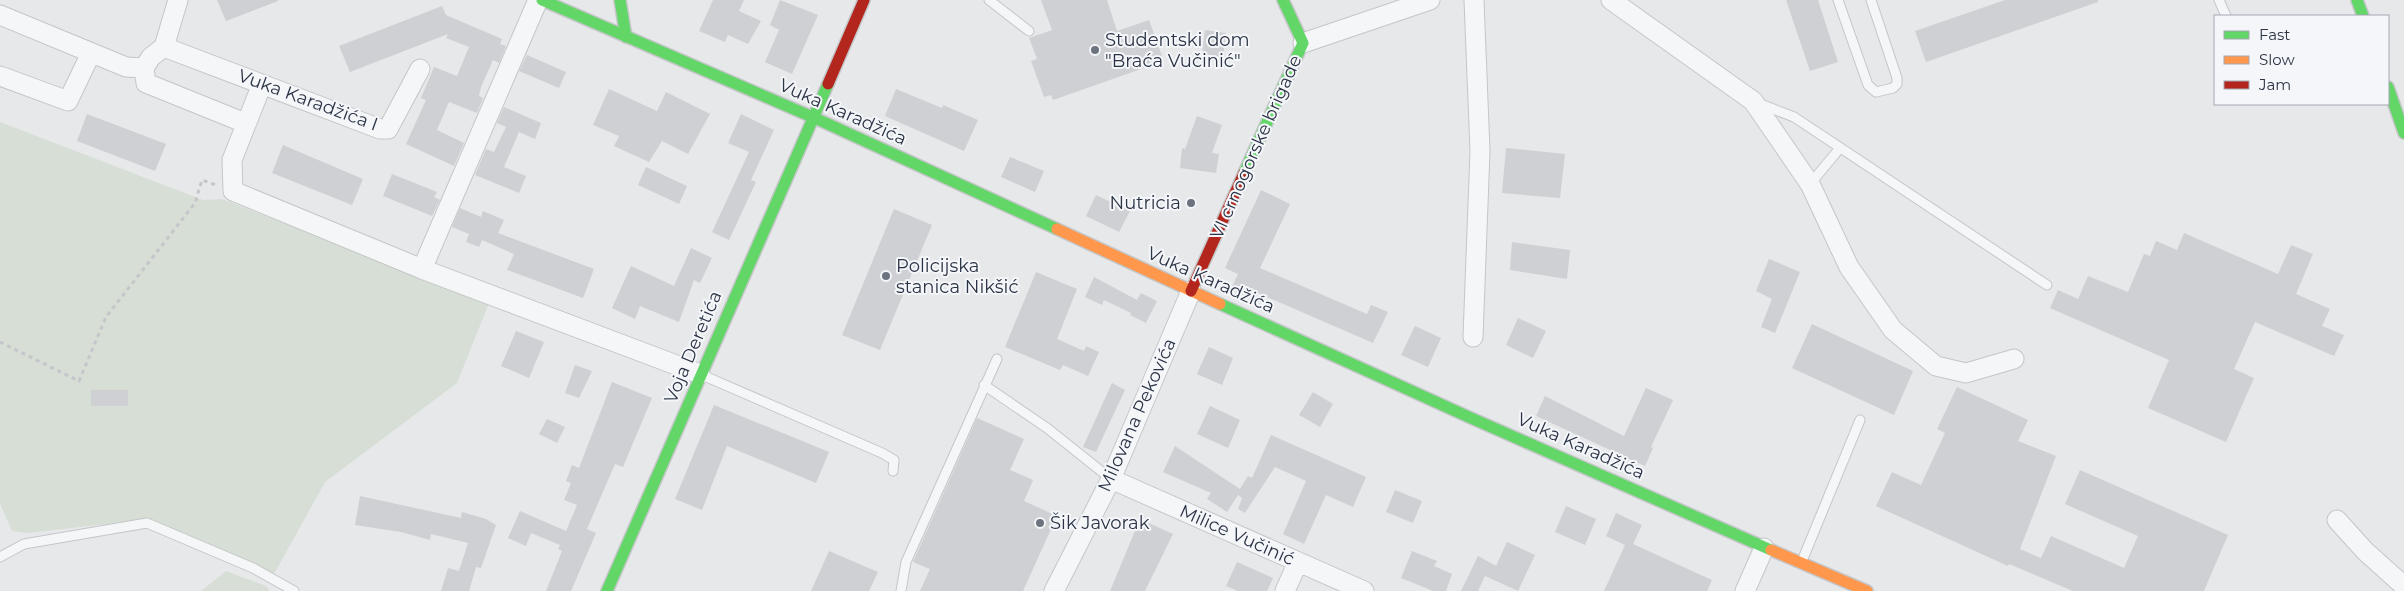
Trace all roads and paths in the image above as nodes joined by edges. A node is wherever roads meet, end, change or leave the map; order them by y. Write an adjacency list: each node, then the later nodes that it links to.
1 (178, 0): 21 (street)
2 (538, 0): 35 (street)
3 (542, 0): 19 (street, Vuka Karadžića)
4 (620, 0): 19 (street)
5 (864, 0): 29 (street, Voja Deretića)
6 (989, 0): 18 (lane)
7 (1283, 0): 20 (street)
8 (1430, 0): 20 (street, VI crnogorske brigade)
9 (1474, 0): 38 (street)
10 (1612, 0): 28 (street)
11 (1838, 0): 12 (lane)
12 (1870, 0)
13 (2219, 0): 16 (lane)
14 (2357, 0): 17 (street)
15 (0, 15): 22 (street)
16 (2226, 15)
17 (2363, 15)
18 (1029, 31)
19 (626, 38): 29 (street, Vuka Karadžića)
20 (1303, 43): 37 (street, VI crnogorske brigade)
21 (164, 47): 23 (street); 26 (street, Vuka Karadžića I)
22 (91, 53): 23 (street); 25 (street)
23 (144, 68): 30 (street)
24 (420, 69): 26 (street, Vuka Karadžića I)
25 (0, 76)
26 (262, 84): 30 (street)
27 (2389, 90): 31 (street)
28 (1753, 101): 32 (lane); 33 (street)
29 (812, 116): 37 (street, Vuka Karadžića); 42 (street, Voja Deretića)
30 (245, 123): 34 (street)
31 (2404, 133)
32 (1840, 148): 33 (lane); 36 (lane)
33 (1810, 184): 41 (street)
34 (233, 191): 35 (street); 39 (path)
35 (422, 269): 42 (street)
36 (2047, 285)
37 (1191, 291): 46 (street, Milovana Pekovića); 48 (street, Vuka Karadžića)
38 (1473, 337)
39 (0, 342)
40 (997, 359): 43 (lane)
41 (2014, 359)
42 (700, 374): 45 (lane); 54 (street, Voja Deretića)
43 (984, 385): 46 (lane); 55 (lane)
44 (1860, 420): 51 (lane)
45 (894, 472)
46 (1111, 479): 50 (street, Milice Vučinić); 56 (street, Milovana Pekovića)
47 (2337, 520): 52 (street)
48 (1764, 548): 51 (street, Vuka Karadžića); 59 (street)
49 (0, 557): 53 (lane)
50 (1298, 562): 57 (street); 58 (street, Milice Vučinić)
51 (1801, 563): 60 (street, Vuka Karadžića)
52 (2404, 586)
53 (294, 591)
54 (607, 591)
55 (901, 591)
56 (1054, 591)
57 (1285, 591)
58 (1364, 591)
59 (1745, 591)
60 (1867, 591)

